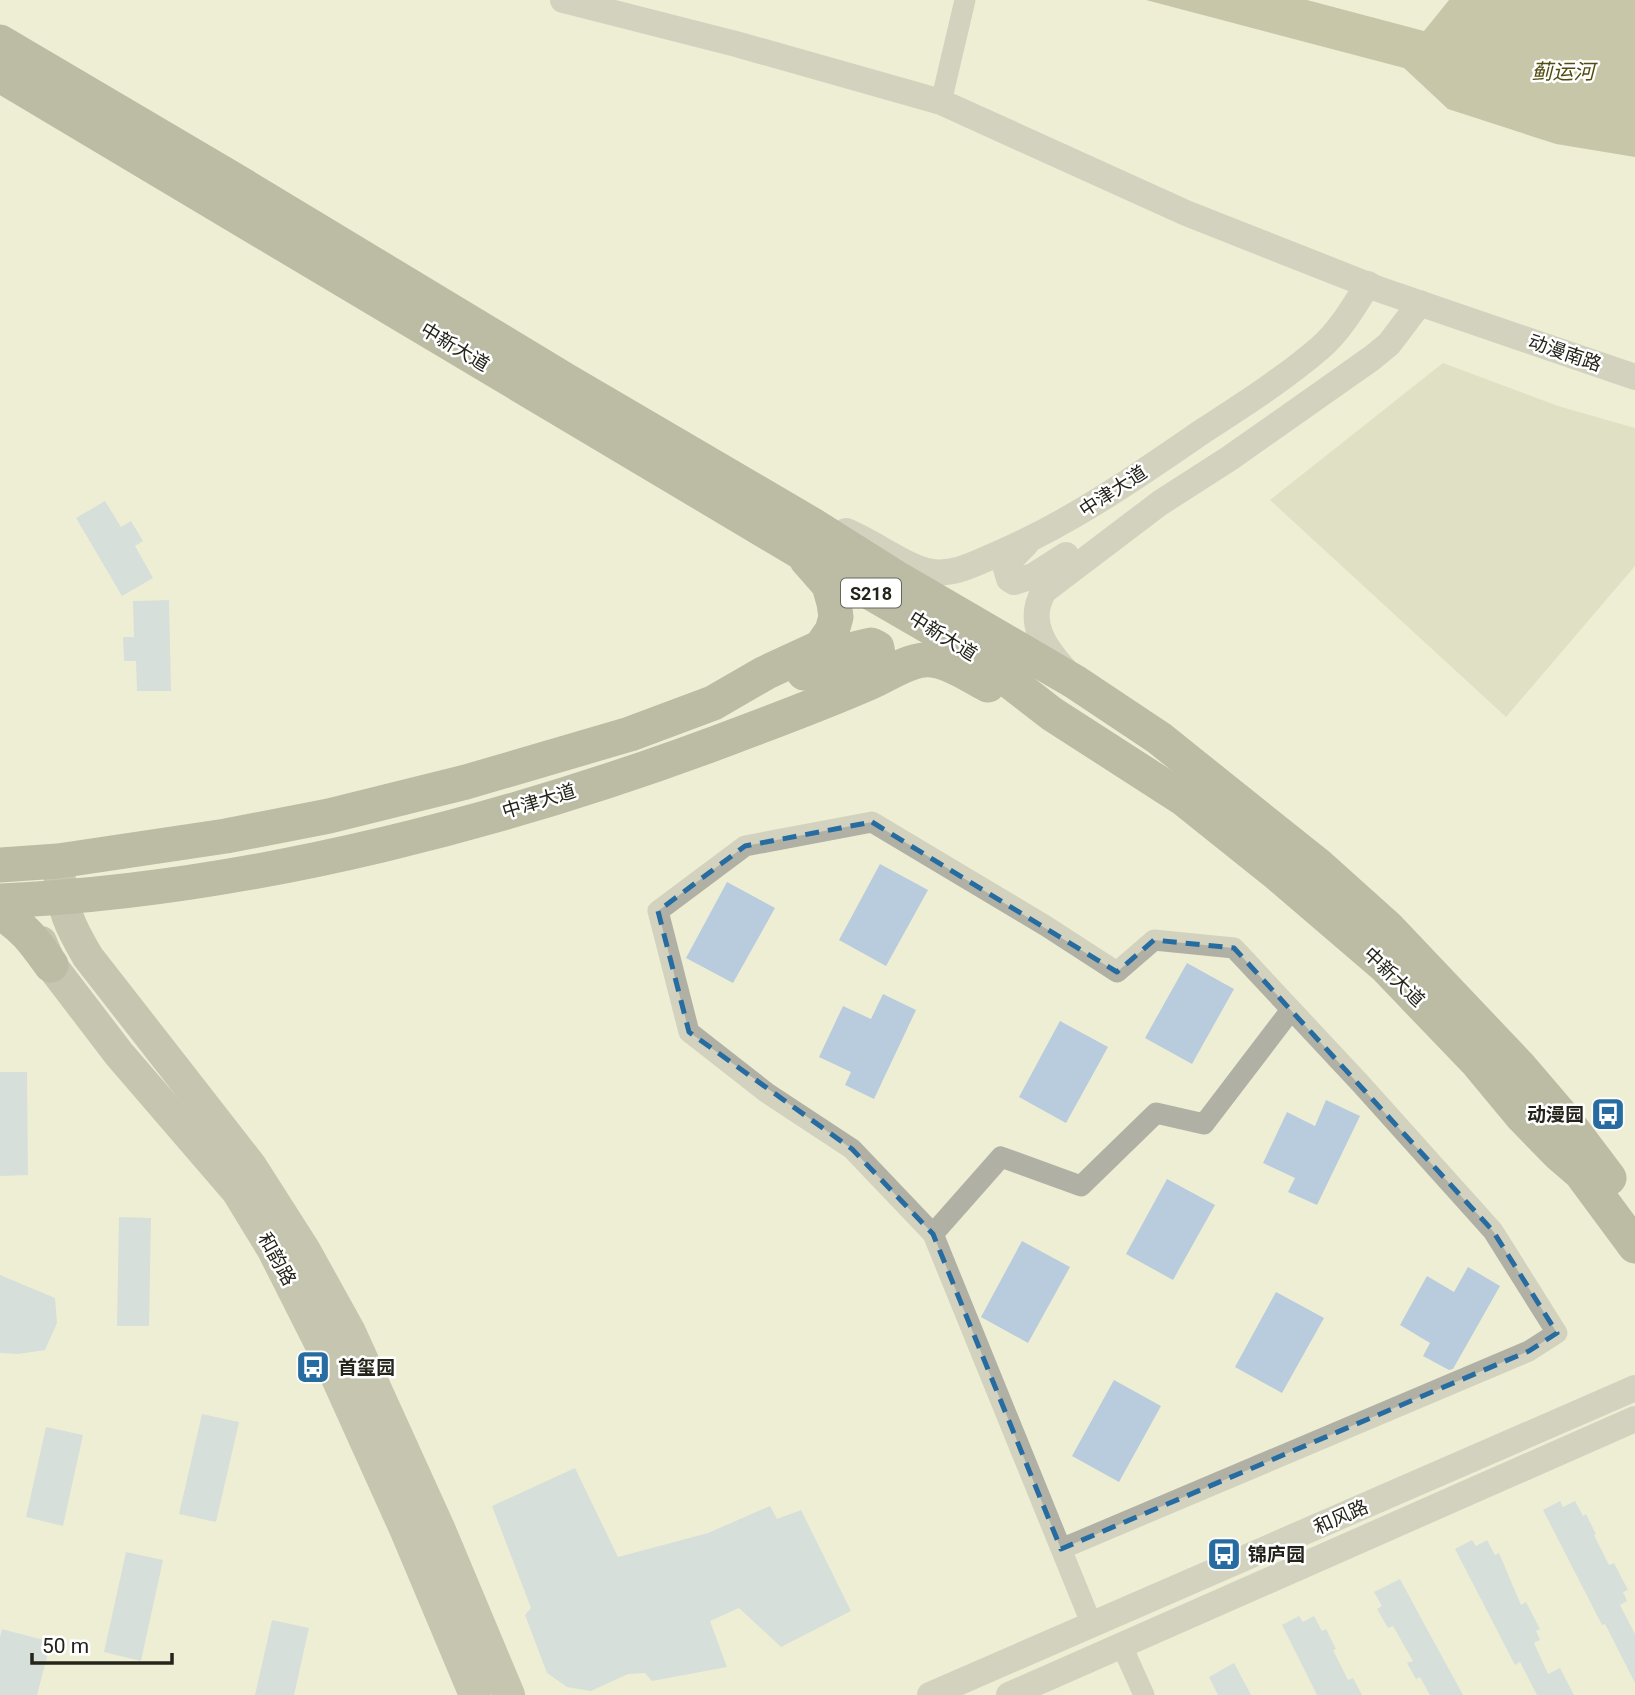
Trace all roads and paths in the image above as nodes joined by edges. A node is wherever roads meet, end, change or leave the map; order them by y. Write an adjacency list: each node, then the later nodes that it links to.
1 (563, 0): 5 (street, 动漫南路)
2 (965, 0): 5 (street)
3 (0, 42): 10 (main road, 中新大道 / S218)
4 (0, 75): 10 (main road, 中新大道 / S218)
5 (941, 102): 6 (street, 动漫南路)
6 (1368, 284): 7 (street, 动漫南路); 11 (street, 中津大道)
7 (1420, 303): 8 (street, 动漫南路); 9 (street, 中津大道)
8 (1635, 377)
9 (1160, 503): 11 (street); 12 (street, 中津大道)
10 (804, 537): 11 (street, 中津大道); 12 (main road, 中新大道 / S218); 13 (main road, 中津大道); 14 (main road, 中新大道 / S218)
11 (1030, 541)
12 (1075, 682): 19 (main road, 中新大道 / S218)
13 (713, 703): 15 (main road); 16 (main road, 中津大道)
14 (1052, 714): 15 (main road, 中津大道); 21 (main road, 中新大道 / S218)
15 (733, 737): 16 (main road, 中津大道)
16 (16, 890): 17 (main road); 28 (main road, 和韵路)
17 (51, 964): 27 (main road, 和韵路)
18 (1292, 1010): 20 (street); 20 (street); 24 (street)
19 (1635, 1211)
20 (933, 1234): 24 (street)
21 (1635, 1246)
22 (1635, 1388): 25 (street, 和风路)
23 (1635, 1419): 26 (street, 和风路)
24 (1060, 1549): 25 (street)
25 (1092, 1625): 29 (street, 和风路)
26 (1122, 1646): 30 (street, 和风路); 31 (street)
27 (475, 1695)
28 (509, 1695)
29 (930, 1695)
30 (1009, 1695)
31 (1144, 1695)

